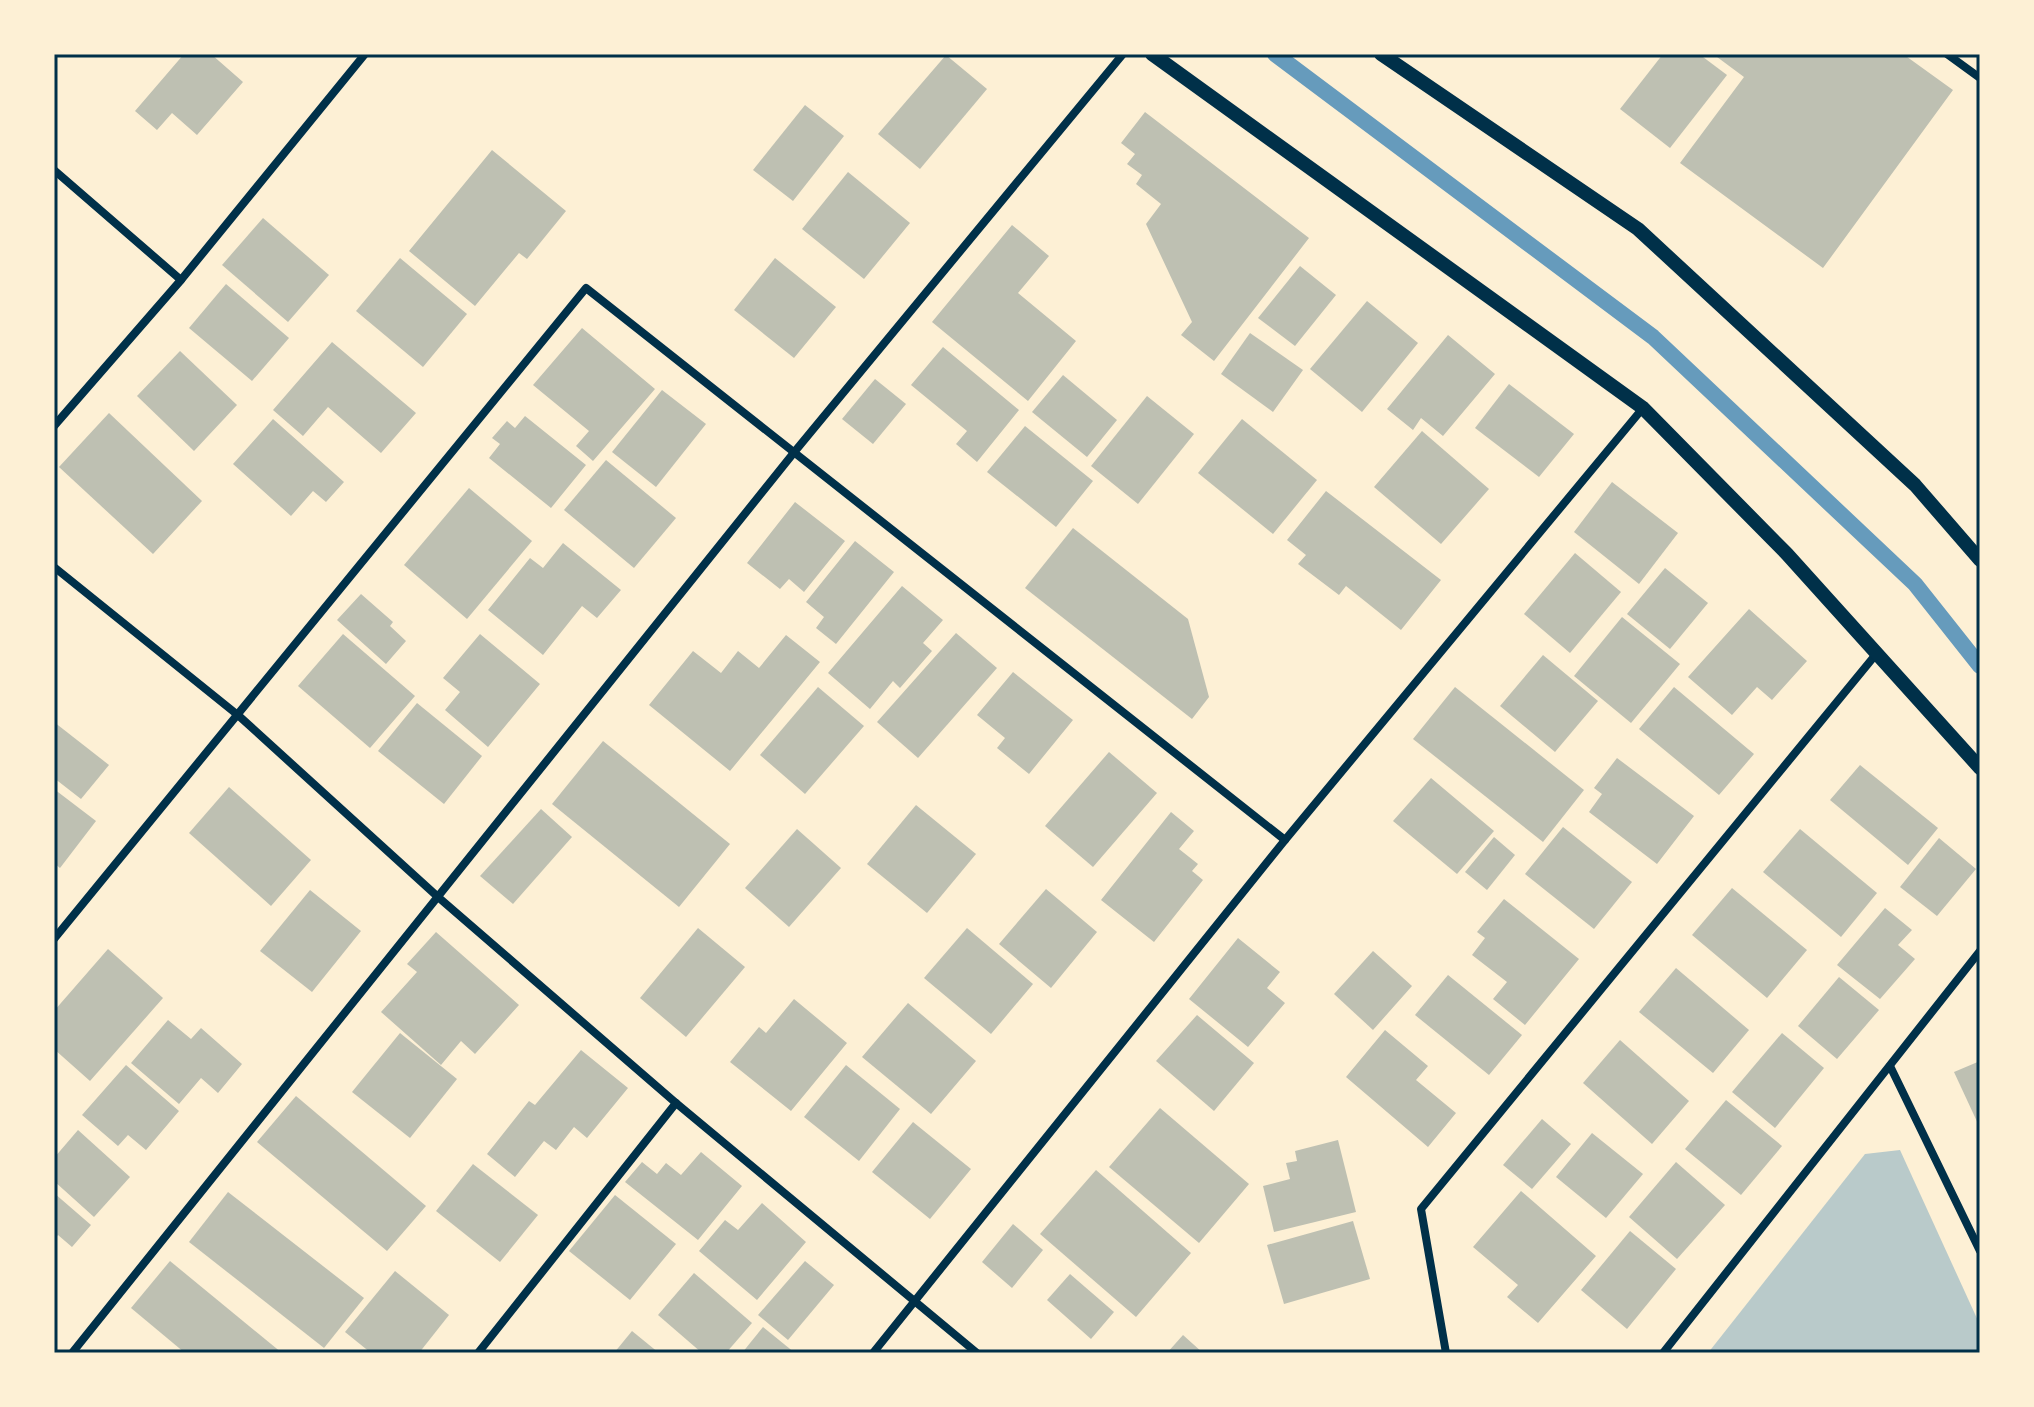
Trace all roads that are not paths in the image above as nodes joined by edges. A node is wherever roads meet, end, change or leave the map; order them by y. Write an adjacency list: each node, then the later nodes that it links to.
1 (365, 54): 8 (street)
2 (1123, 54): 11 (street)
3 (1152, 54): 9 (street)
4 (1381, 54): 12 (street)
5 (1947, 54): 6 (street)
6 (1980, 78)
7 (54, 170): 8 (street)
8 (181, 280): 10 (street)
9 (1643, 408): 14 (street); 17 (street)
10 (54, 426)
11 (796, 450): 15 (street); 17 (street); 18 (street)
12 (1980, 560)
13 (54, 567): 15 (street)
14 (1877, 653): 16 (street); 29 (street)
15 (239, 716): 18 (street); 19 (street)
16 (1980, 768)
17 (1285, 840): 24 (street)
18 (438, 897): 22 (street); 25 (street)
19 (54, 939)
20 (1980, 951): 21 (street)
21 (1890, 1066): 23 (street); 30 (street)
22 (676, 1103): 24 (street); 26 (street)
23 (1980, 1251)
24 (916, 1300): 27 (street); 28 (street)
25 (72, 1353)
26 (478, 1353)
27 (873, 1353)
28 (977, 1353)
29 (1446, 1353)
30 (1663, 1353)

